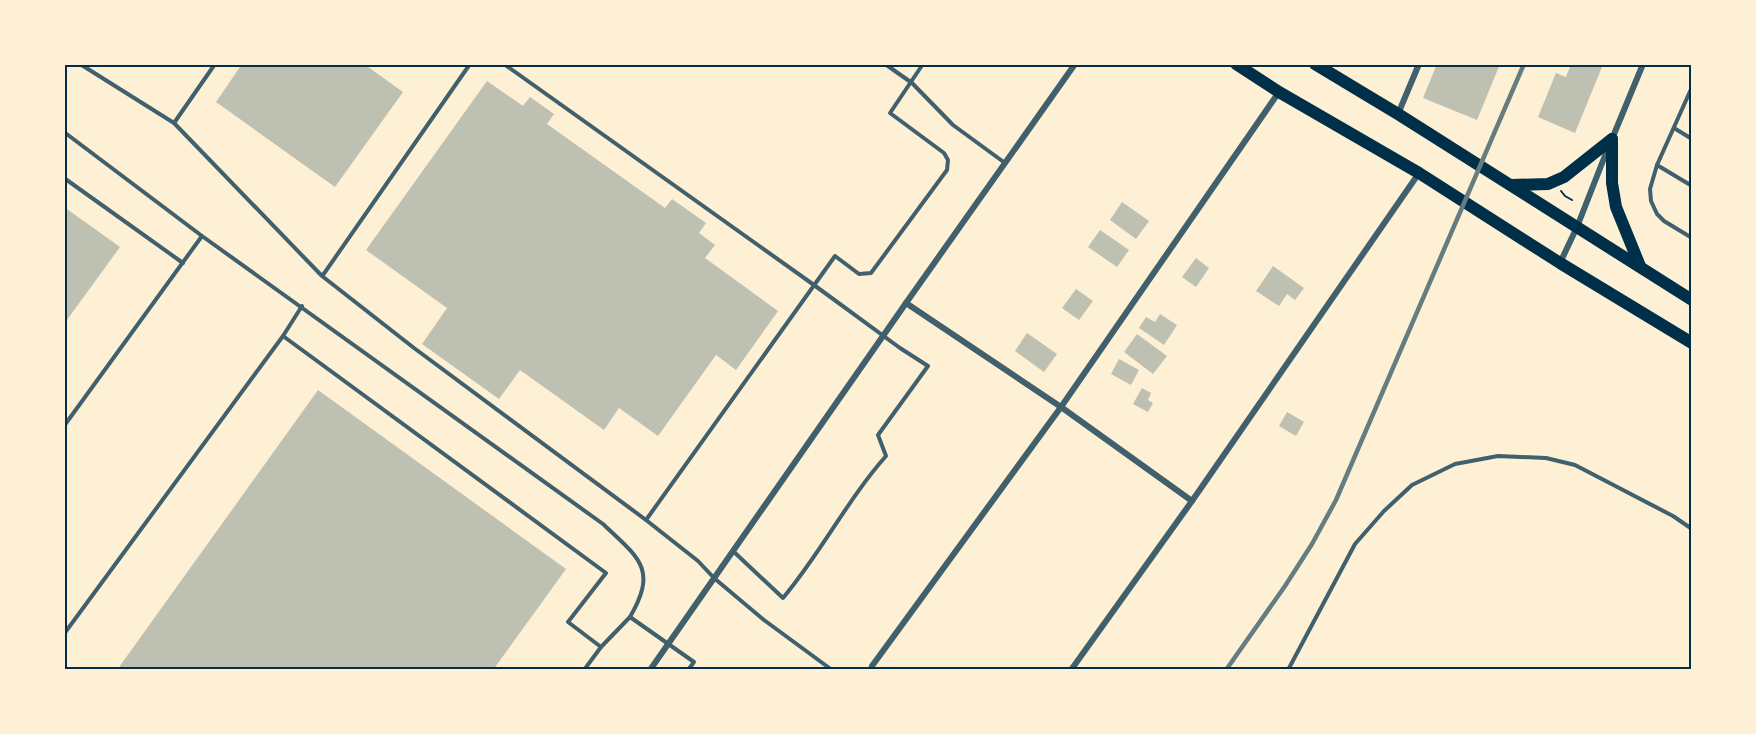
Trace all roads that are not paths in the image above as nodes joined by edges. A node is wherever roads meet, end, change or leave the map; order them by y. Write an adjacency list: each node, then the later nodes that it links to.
1 (80, 64): 16 (lane)
2 (215, 64): 16 (lane)
3 (470, 64): 33 (lane)
4 (504, 64): 34 (lane)
5 (885, 64): 12 (lane)
6 (923, 64): 12 (lane)
7 (1075, 64): 21 (street)
8 (1236, 64): 14 (highway)
9 (1419, 64): 15 (street)
10 (1643, 64): 19 (street)
11 (1318, 65): 15 (highway)
12 (912, 83): 21 (lane); 34 (lane)
13 (1691, 88): 17 (lane)
14 (1279, 92): 23 (highway); 41 (street)
15 (1398, 114): 25 (highway)
16 (174, 123): 33 (lane)
17 (1674, 128): 20 (lane); 22 (lane)
18 (64, 132): 28 (lane)
19 (1612, 139): 25 (highway); 27 (street); 32 (highway)
20 (1692, 139)
21 (1005, 163): 36 (street)
22 (1657, 165): 26 (lane); 29 (lane)
23 (1419, 173): 31 (highway); 43 (street)
24 (64, 178): 30 (lane)
25 (1511, 185): 27 (highway)
26 (1692, 186)
27 (1577, 227): 31 (street); 32 (highway)
28 (202, 236): 30 (lane); 37 (lane)
29 (1692, 238)
30 (183, 263): 42 (lane)
31 (1560, 263): 40 (highway)
32 (1640, 266): 35 (highway)
33 (322, 276): 44 (lane)
34 (814, 285): 38 (lane); 44 (lane)
35 (1692, 300)
36 (906, 303): 38 (street); 41 (street)
37 (302, 306): 39 (lane); 48 (lane)
38 (883, 335): 46 (street); 46 (lane)
39 (283, 336): 49 (lane); 51 (lane)
40 (1692, 343)
41 (1061, 407): 43 (street); 52 (street)
42 (64, 426)
43 (1192, 501): 57 (street)
44 (646, 520): 47 (lane)
45 (1692, 529): 58 (lane)
46 (733, 551): 47 (street)
47 (714, 578): 50 (street); 56 (lane)
48 (630, 617): 50 (lane); 51 (lane)
49 (64, 634)
50 (668, 644): 54 (street); 55 (lane)
51 (601, 647): 53 (lane)
52 (872, 666)
53 (584, 669)
54 (650, 669)
55 (688, 669)
56 (832, 669)
57 (1071, 669)
58 (1288, 669)

